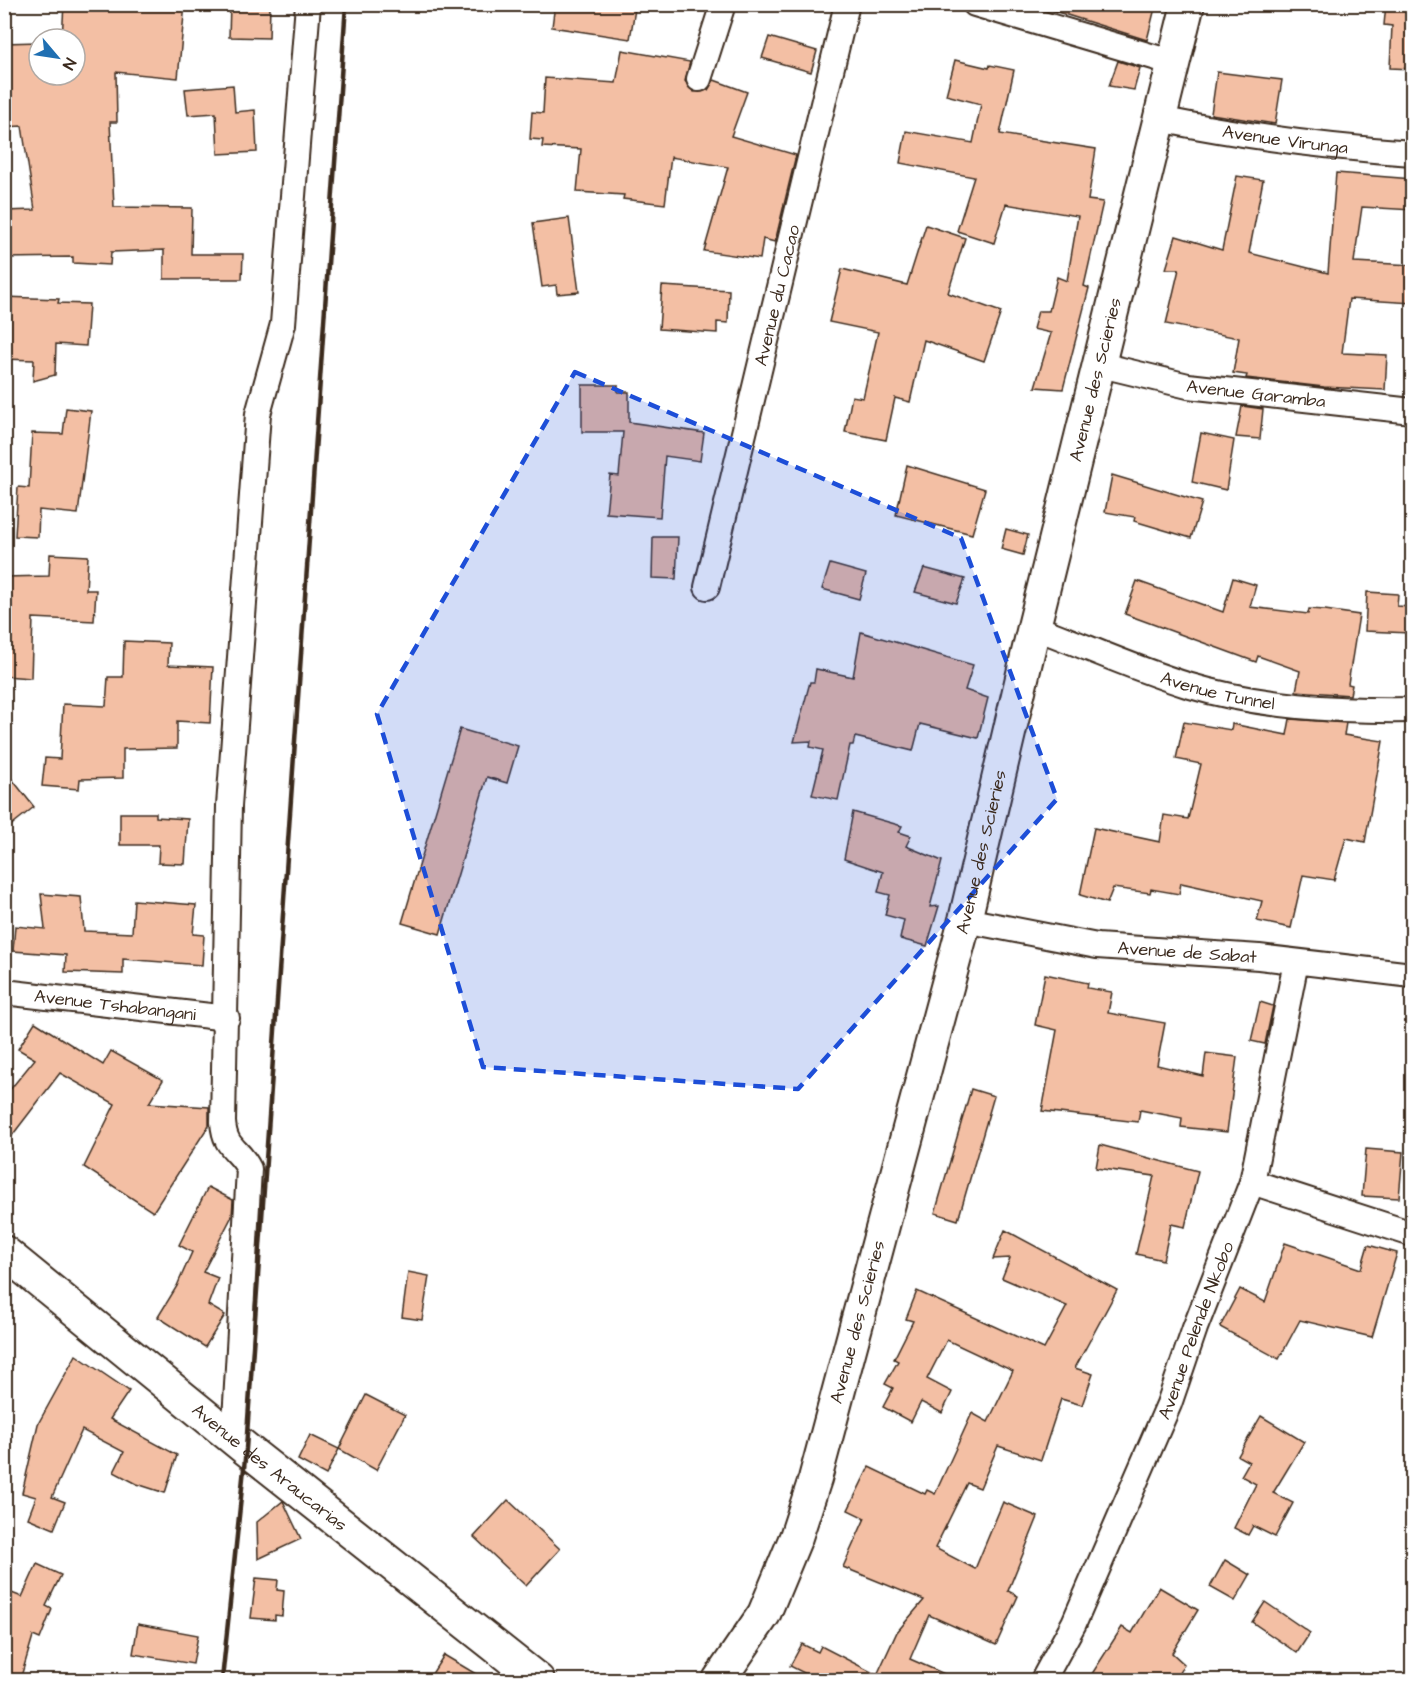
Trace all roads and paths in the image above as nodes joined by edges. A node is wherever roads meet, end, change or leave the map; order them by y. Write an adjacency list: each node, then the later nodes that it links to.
1 (308, 4): 19 (street)
2 (723, 4): 7 (street)
3 (847, 4): 12 (street, Avenue du Cacao)
4 (975, 4): 6 (street)
5 (1188, 4): 6 (street, Avenue des Scieries)
6 (1174, 63): 8 (street, Avenue des Scieries)
7 (699, 79)
8 (1159, 119): 9 (street, Avenue Virunga); 10 (street, Avenue des Scieries)
9 (1413, 153)
10 (1101, 365): 11 (street, Avenue Garamba); 13 (street, Avenue des Scieries)
11 (1413, 411)
12 (707, 587)
13 (1034, 627): 14 (street, Avenue Tunnel); 15 (street, Avenue des Scieries)
14 (1413, 710)
15 (965, 920): 16 (street, Avenue de Sabat); 25 (street, Avenue des Scieries)
16 (1296, 962): 17 (street, Avenue de Sabat); 20 (street, Avenue Pelende Nkobo)
17 (1413, 975)
18 (4, 992): 19 (street, Avenue Tshabangani)
19 (227, 1018): 23 (street)
20 (1252, 1182): 21 (street); 26 (street, Avenue Pelende Nkobo)
21 (1413, 1234)
22 (4, 1252): 23 (street, Avenue des Araucarias)
23 (234, 1439): 24 (street, Avenue des Araucarias)
24 (538, 1680)
25 (719, 1680)
26 (1043, 1680)

